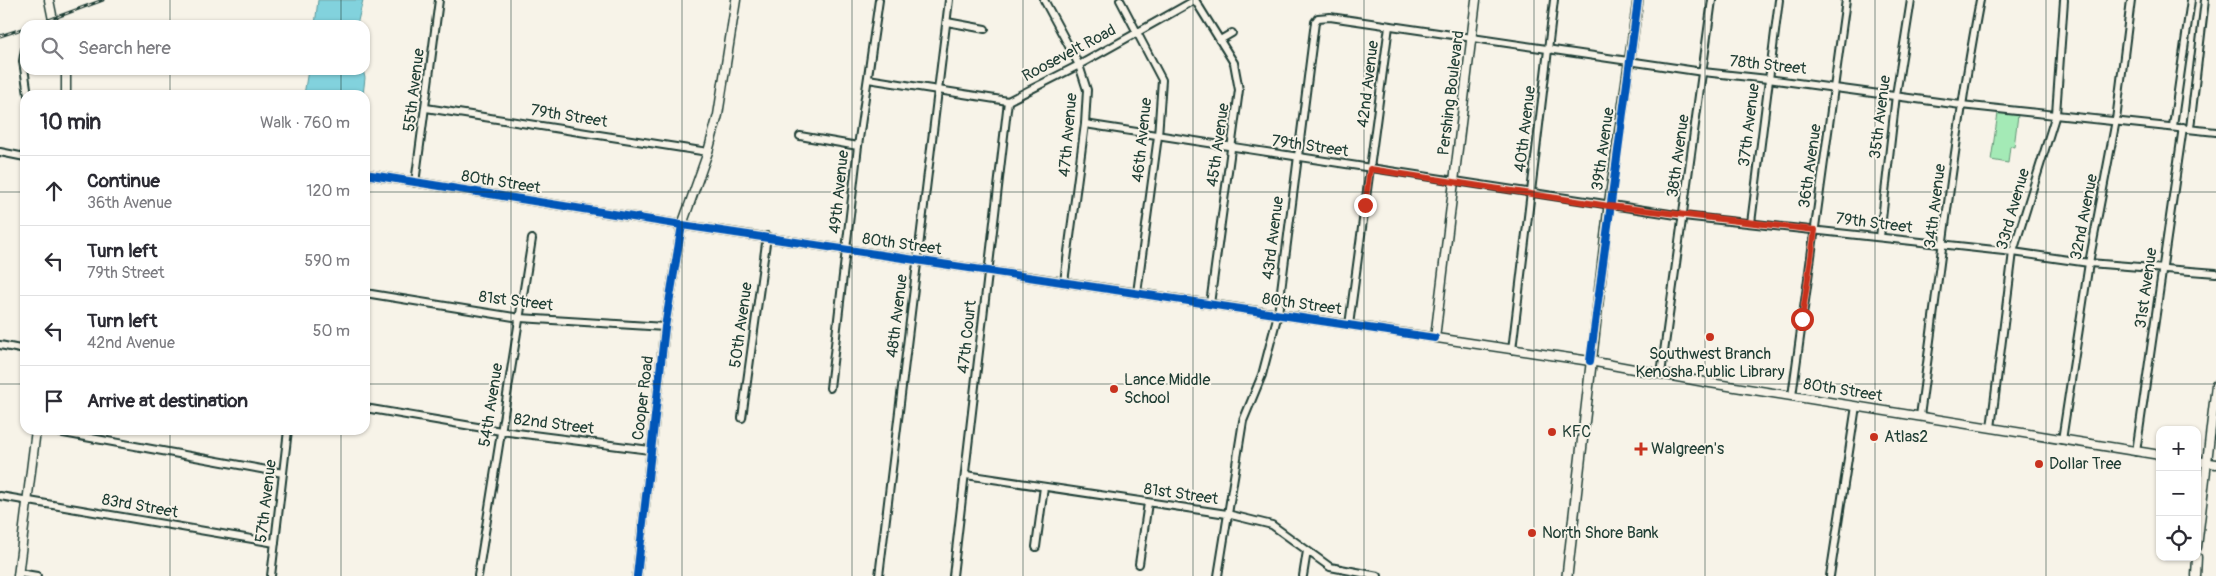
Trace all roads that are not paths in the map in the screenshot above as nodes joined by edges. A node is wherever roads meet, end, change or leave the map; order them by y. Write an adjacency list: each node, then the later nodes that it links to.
1 (49, 0): 22 (street)
2 (439, 0): 45 (street, 55th Avenue)
3 (736, 0): 57 (street, Cooper Road)
4 (879, 0): 36 (street, 49th Avenue)
5 (949, 0): 23 (street, 48th Avenue)
6 (1044, 0): 32 (street, 47th Avenue)
7 (1120, 0): 26 (street, 46th Avenue)
8 (1195, 0): 26 (street, Roosevelt Road); 29 (street, 45th Avenue)
9 (1476, 0): 28 (street, Pershing Boulevard)
10 (1554, 0): 30 (street, 40th Avenue)
11 (1638, 0): 31 (main road, 39th Avenue)
12 (1712, 0): 33 (street, 38th Avenue)
13 (1779, 0): 37 (street, 37th Avenue)
14 (1846, 0): 38 (street, 36th Avenue)
15 (1911, 0): 42 (street, 35th Avenue)
16 (1980, 0): 44 (street, 34th Avenue)
17 (2064, 0): 46 (street, 33rd Avenue)
18 (2131, 0): 47 (street, 32nd Avenue)
19 (2191, 0): 49 (street)
20 (2205, 0): 50 (street, 31st Avenue)
21 (1318, 18): 24 (street, 78th Street); 59 (street, 43rd Avenue)
22 (53, 20)
23 (947, 22): 25 (street); 41 (street, 48th Avenue)
24 (1389, 26): 28 (street, 78th Street); 60 (street, 42nd Avenue)
25 (985, 29)
26 (1138, 31): 32 (street, Roosevelt Road); 53 (street, 46th Avenue)
27 (1232, 34): 29 (street)
28 (1471, 39): 30 (street, 78th Street); 62 (street, Pershing Boulevard)
29 (1220, 40): 55 (street, 45th Avenue)
30 (1548, 50): 31 (street, 78th Street); 64 (street, 40th Avenue)
31 (1629, 62): 33 (street, 78th Street); 65 (main road, 39th Avenue)
32 (1079, 65): 43 (street, Roosevelt Road); 48 (street, 47th Avenue)
33 (1703, 72): 37 (street, 78th Street); 66 (street, 38th Avenue)
34 (25, 75): 39 (street)
35 (66, 75): 40 (street)
36 (868, 79): 41 (street); 54 (street, 49th Avenue)
37 (1768, 79): 38 (street, 78th Street); 67 (street, 37th Avenue)
38 (1834, 87): 42 (street, 78th Street); 69 (street, 36th Avenue)
39 (27, 90)
40 (66, 90)
41 (939, 90): 43 (street); 76 (street, 48th Avenue)
42 (1896, 95): 44 (street, 78th Street); 71 (street, 35th Avenue)
43 (1008, 101): 79 (street, 47th Court)
44 (1960, 105): 46 (street, 78th Street); 73 (street, 34th Avenue)
45 (426, 108): 57 (street, 79th Street); 63 (street, 55th Avenue)
46 (2056, 114): 47 (street, 78th Street); 75 (street, 33rd Avenue)
47 (2116, 120): 49 (street, 78th Street); 77 (street, 32nd Avenue)
48 (1085, 124): 53 (street, 79th Street); 81 (street, 47th Avenue)
49 (2173, 126): 50 (street, 78th Street)
50 (2186, 128): 51 (street, 78th Street); 78 (street, 31st Avenue)
51 (2216, 132)
52 (800, 136): 54 (street)
53 (1158, 136): 55 (street, 79th Street); 82 (street, 46th Avenue)
54 (858, 146): 74 (street, 49th Avenue)
55 (1231, 148): 59 (street, 79th Street); 84 (street, 45th Avenue)
56 (0, 152): 58 (street)
57 (708, 152): 68 (street, Cooper Road)
58 (20, 156)
59 (1296, 157): 60 (street, 79th Street); 85 (street, 43rd Avenue)
60 (1370, 169): 62 (street, 79th Street); 87 (street, 42nd Avenue)
61 (370, 175): 63 (street, 80th Street)
62 (1454, 181): 64 (street, 79th Street); 89 (street, Pershing Boulevard)
63 (414, 182): 68 (street, 80th Street)
64 (1532, 193): 65 (street, 79th Street); 92 (street, 40th Avenue)
65 (1609, 206): 66 (street, 79th Street); 93 (main road, 39th Avenue)
66 (1683, 216): 67 (street, 79th Street); 94 (street, 38th Avenue)
67 (1751, 223): 69 (street, 79th Street)
68 (682, 225): 70 (street, 80th Street); 88 (street, Cooper Road)
69 (1815, 230): 71 (street, 79th Street); 97 (street, 36th Avenue)
70 (766, 236): 74 (street, 80th Street); 101 (street, 50th Avenue)
71 (1880, 237): 73 (street, 79th Street)
72 (532, 239): 86 (street, 54th Avenue)
73 (1944, 246): 75 (street, 79th Street); 100 (street, 34th Avenue)
74 (848, 250): 76 (street, 80th Street); 96 (street, 49th Avenue)
75 (2013, 252): 77 (street, 79th Street); 102 (street, 33rd Avenue)
76 (918, 260): 79 (street, 80th Street); 132 (street, 48th Avenue)
77 (2089, 263): 78 (street, 79th Street); 107 (street, 32nd Avenue)
78 (2162, 270): 80 (street, 79th Street); 109 (street, 31st Avenue)
79 (988, 271): 81 (street, 80th Street); 115 (street, 47th Court)
80 (2216, 273)
81 (1064, 282): 82 (street, 80th Street)
82 (1136, 293): 84 (street, 80th Street)
83 (370, 294): 86 (street, 81st Street)
84 (1210, 304): 85 (street, 80th Street)
85 (1278, 314): 87 (street, 80th Street); 120 (street, 43rd Avenue)
86 (520, 318): 88 (street, 81st Street); 103 (street, 54th Avenue)
87 (1349, 324): 89 (street, 80th Street)
88 (665, 327): 108 (street, Cooper Road)
89 (1434, 338): 92 (street, 80th Street)
90 (0, 345): 91 (street)
91 (20, 349)
92 (1512, 350): 93 (street, 80th Street)
93 (1590, 361): 94 (street, 80th Street); 137 (main road, 39th Avenue)
94 (1662, 374): 97 (street, 80th Street)
95 (2216, 385): 112 (street)
96 (830, 388)
97 (1792, 396): 98 (street, 80th Street)
98 (1856, 406): 100 (street, 80th Street); 138 (street)
99 (370, 409): 103 (street, 82nd Street)
100 (1920, 416): 102 (street, 80th Street)
101 (742, 418)
102 (1991, 428): 107 (street, 80th Street)
103 (500, 431): 108 (street, 82nd Street); 130 (street, 54th Avenue)
104 (35, 435): 118 (street)
105 (74, 435): 114 (street)
106 (287, 435): 114 (street, 57th Avenue)
107 (2062, 440): 109 (street, 80th Street)
108 (650, 450): 131 (street, Cooper Road)
109 (2136, 452): 110 (street, 80th Street)
110 (2156, 454)
111 (2201, 461): 112 (street)
112 (2206, 462): 113 (street); 121 (street)
113 (2216, 464)
114 (283, 473): 122 (street, 57th Avenue)
115 (966, 475): 116 (street, 81st Street); 133 (street, 47th Court)
116 (1044, 487): 119 (street, 81st Street); 123 (street)
117 (0, 496): 118 (street, 83rd Street)
118 (26, 501): 122 (street, 83rd Street); 127 (street)
119 (1148, 503): 120 (street, 81st Street); 126 (street)
120 (1227, 514): 124 (street, 81st Street); 134 (street, 43rd Avenue)
121 (2200, 516)
122 (275, 543): 129 (street, 57th Avenue)
123 (1036, 547)
124 (1307, 551): 135 (street); 136 (street, 81st Street)
125 (2196, 561): 139 (street)
126 (1139, 564)
127 (19, 574): 128 (street)
128 (37, 576)
129 (271, 576)
130 (478, 576)
131 (637, 576)
132 (879, 576)
133 (953, 576)
134 (1218, 576)
135 (1303, 576)
136 (1378, 576)
137 (1567, 576)
138 (1830, 576)
139 (2196, 576)

